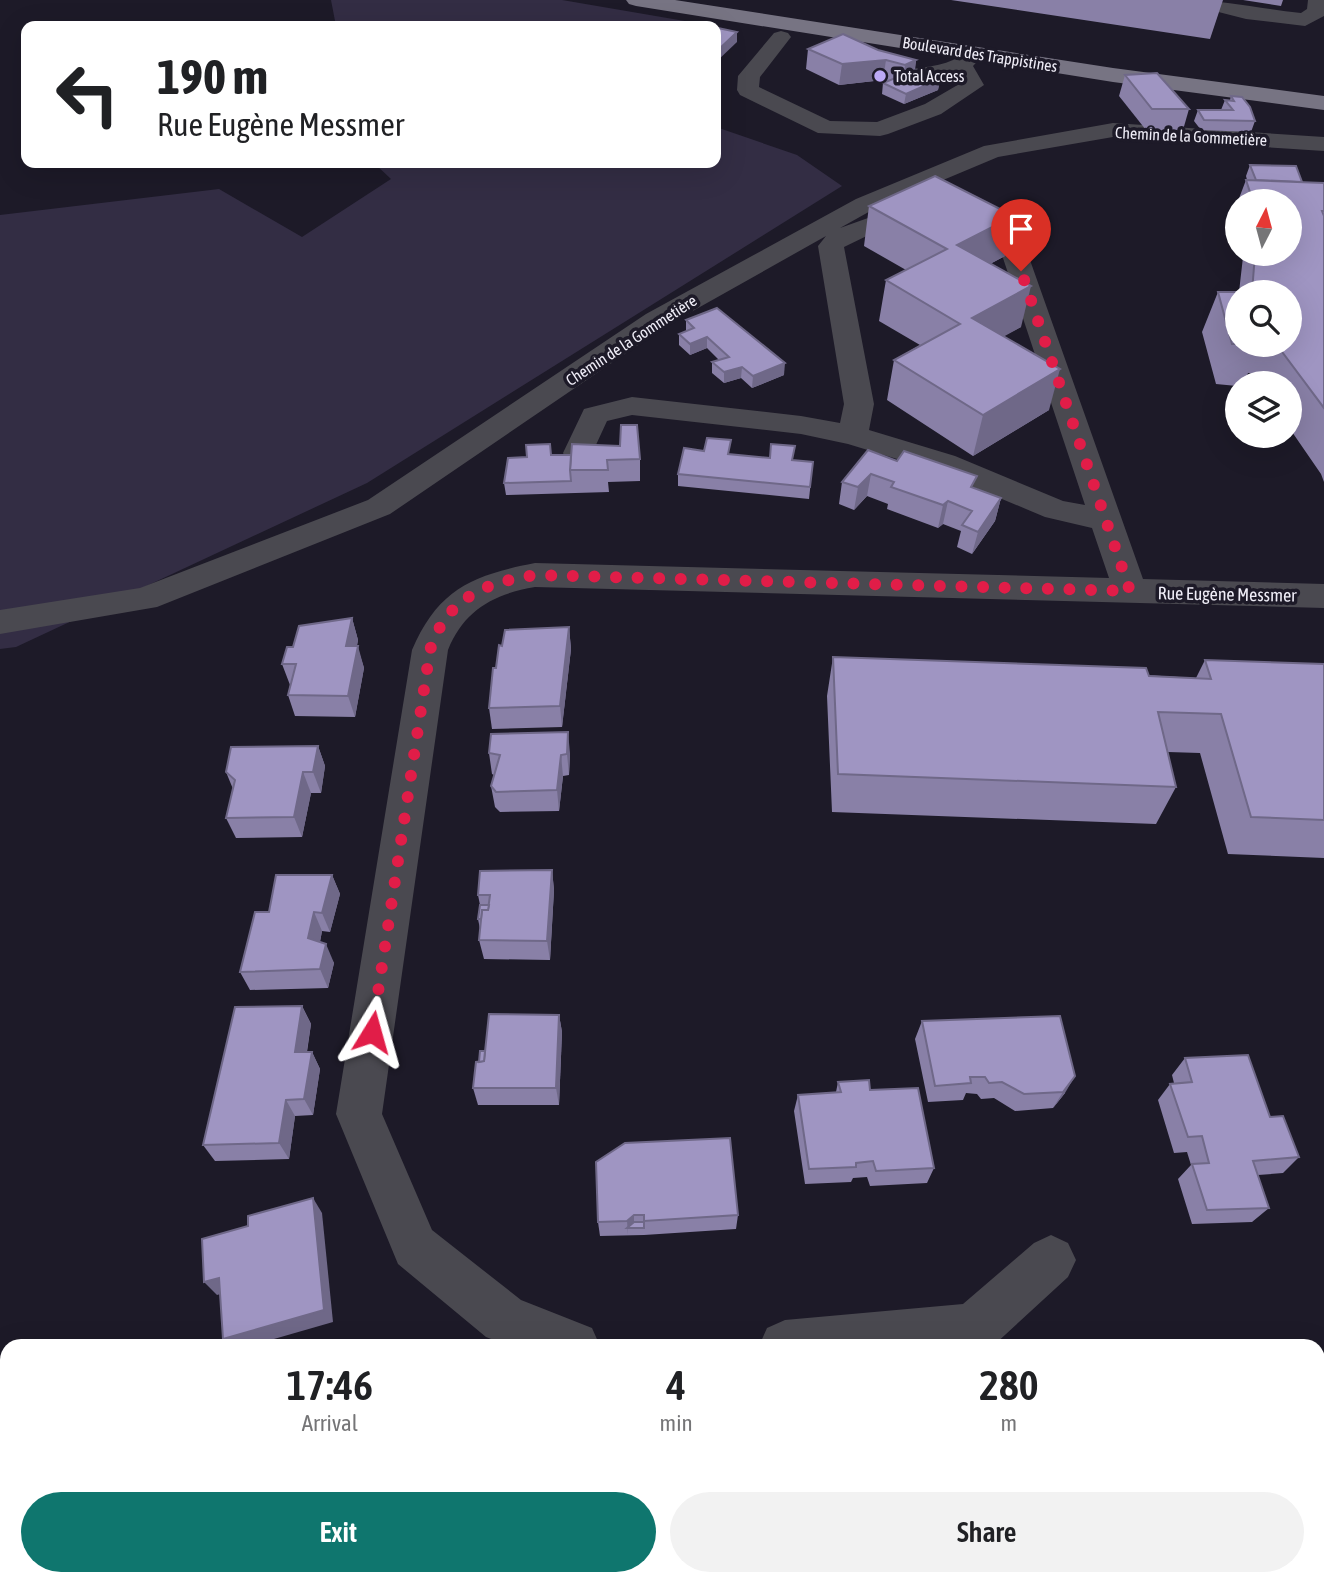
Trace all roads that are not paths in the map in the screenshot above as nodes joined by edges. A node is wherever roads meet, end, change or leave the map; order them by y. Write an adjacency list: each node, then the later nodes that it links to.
1 (636, 0): 5 (main road, Boulevard des Trappistines)
2 (763, 0): 6 (main road)
3 (1194, 0): 4 (street)
4 (1318, 0)
5 (741, 16): 8 (street); 11 (main road, Boulevard des Trappistines)
6 (872, 17)
7 (940, 27): 9 (main road, Boulevard des Trappistines)
8 (781, 37): 10 (street); 11 (street)
9 (1032, 41)
10 (798, 53)
11 (968, 59): 14 (street); 15 (main road, Boulevard des Trappistines)
12 (1178, 62): 13 (main road)
13 (1257, 73)
14 (900, 77)
15 (1324, 103)
16 (1324, 145): 24 (street, Chemin de la Gommetière)
17 (969, 212): 21 (street)
18 (870, 225): 19 (street)
19 (853, 435): 20 (street); 21 (street)
20 (578, 453)
21 (1107, 520): 22 (street)
22 (1130, 591): 23 (street, Rue Eugène Messmer); 26 (street, Rue Eugène Messmer)
23 (1324, 596)
24 (0, 622)
25 (1051, 1260): 27 (street)
26 (556, 1339)
27 (863, 1339)

